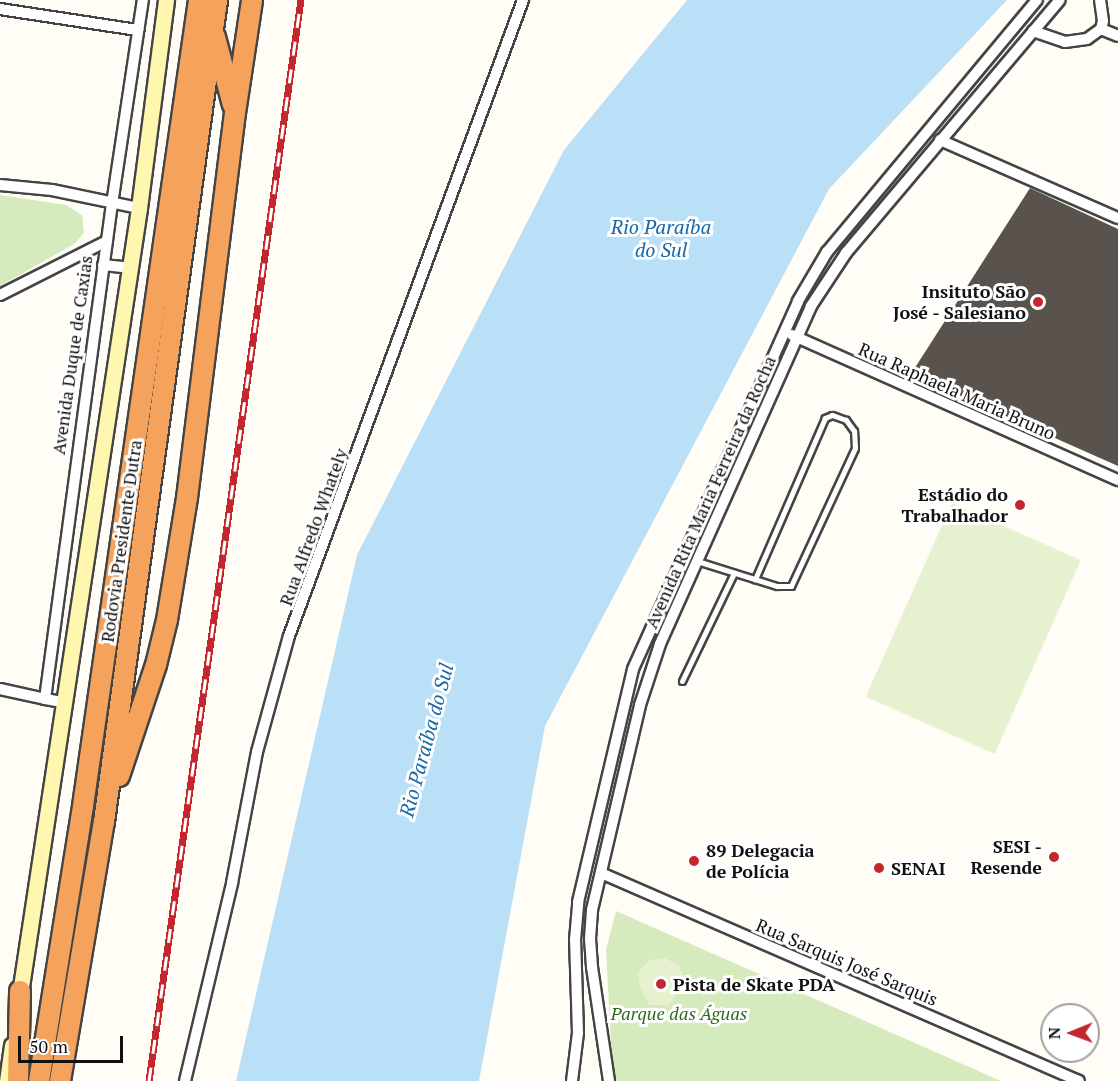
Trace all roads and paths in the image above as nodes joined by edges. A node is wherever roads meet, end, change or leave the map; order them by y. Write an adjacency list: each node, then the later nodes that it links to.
1 (143, 0): 13 (street, Avenida Duque de Caxias)
2 (166, 0): 20 (street)
3 (199, 0): 41 (highway, Rodovia Presidente Dutra)
4 (217, 0): 11 (highway, Rodovia Presidente Dutra)
5 (252, 0): 16 (highway)
6 (522, 0): 43 (street, Rua Alfredo Whately)
7 (1037, 0): 26 (street, Avenida Rita Maria Ferreira da Rocha)
8 (1060, 0): 14 (street, Avenida Rita Maria Ferreira da Rocha)
9 (1100, 0): 12 (street)
10 (0, 9): 13 (street)
11 (213, 28): 16 (highway); 36 (highway, Rodovia Presidente Dutra)
12 (1101, 29): 14 (street); 15 (street)
13 (138, 30): 19 (street, Avenida Duque de Caxias)
14 (1033, 31): 17 (street, Avenida Rita Maria Ferreira da Rocha)
15 (1118, 36)
16 (235, 113): 36 (highway)
17 (940, 140): 21 (street); 27 (street, Avenida Rita Maria Ferreira da Rocha)
18 (0, 185): 19 (street)
19 (112, 204): 20 (street); 22 (street, Avenida Duque de Caxias)
20 (139, 208): 24 (street)
21 (1118, 218)
22 (107, 241): 23 (street, Avenida Duque de Caxias); 25 (street)
23 (104, 265): 24 (street); 34 (street, Avenida Duque de Caxias)
24 (130, 268): 35 (street)
25 (0, 295)
26 (785, 330): 27 (street, Rua Raphaela Maria Bruno); 44 (street, Avenida Rita Maria Ferreira da Rocha)
27 (797, 339): 28 (street, Rua Raphaela Maria Bruno); 29 (street, Avenida Rita Maria Ferreira da Rocha)
28 (1118, 480)
29 (697, 561): 30 (lane); 37 (street, Avenida Rita Maria Ferreira da Rocha)
30 (734, 573): 31 (lane); 32 (lane)
31 (754, 579): 31 (lane)
32 (682, 681)
33 (0, 689): 34 (street)
34 (45, 699): 35 (street)
35 (62, 702): 38 (street)
36 (104, 822): 42 (highway, Rodovia Presidente Dutra)
37 (601, 873): 45 (street, Avenida Rita Maria Ferreira da Rocha); 46 (street, Rua Sarquis José Sarquis)
38 (20, 991): 39 (street); 40 (highway)
39 (7, 1081)
40 (18, 1081)
41 (39, 1081)
42 (60, 1081)
43 (185, 1081)
44 (572, 1081)
45 (609, 1081)
46 (1079, 1081)

